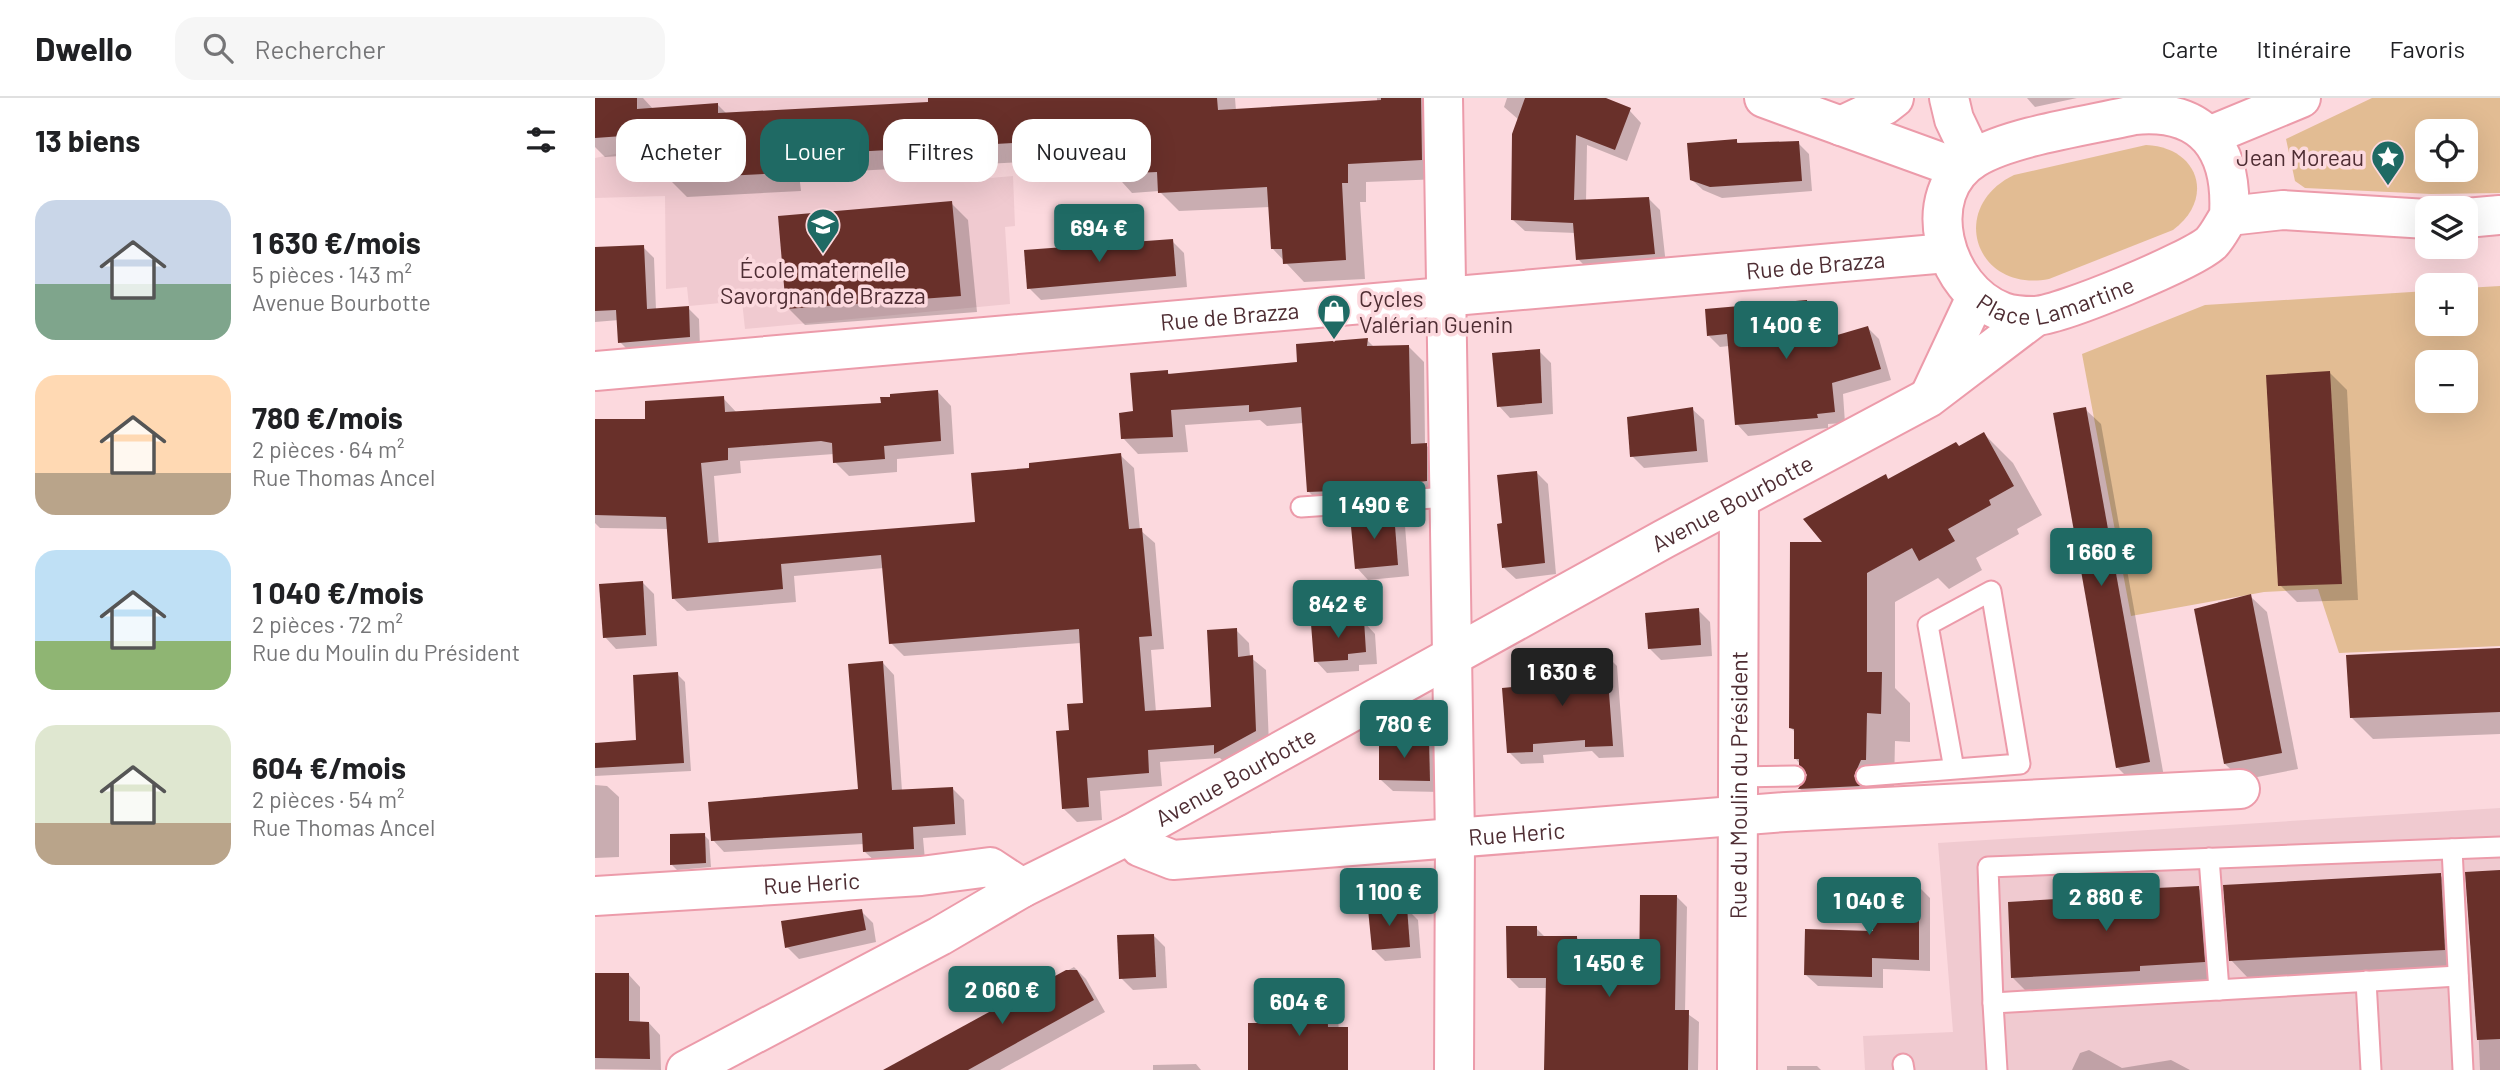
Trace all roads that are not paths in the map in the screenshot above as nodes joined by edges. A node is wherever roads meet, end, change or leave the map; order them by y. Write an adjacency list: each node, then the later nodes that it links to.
1 (1443, 98): 15 (street)
2 (1764, 98): 7 (street)
3 (1894, 98): 7 (street)
4 (1949, 98): 9 (street)
5 (2301, 98): 8 (street)
6 (2157, 105): 8 (street); 9 (street)
7 (1841, 126): 9 (street)
8 (2209, 136): 11 (street)
9 (1966, 164): 14 (street, Place Lamartine)
10 (2500, 215): 12 (street)
11 (2229, 216): 13 (street); 17 (street, Place Lamartine)
12 (2478, 217)
13 (2415, 218)
14 (1947, 253): 15 (street, Rue de Brazza); 16 (street, Place Lamartine)
15 (1448, 296): 18 (street, Rue de Brazza); 20 (street)
16 (1976, 297): 17 (street, Place Lamartine); 19 (street)
17 (2036, 316): 19 (street, Avenue Bourbotte)
18 (595, 371)
19 (1928, 398): 21 (street, Avenue Bourbotte)
20 (1448, 497): 22 (lane); 23 (street)
21 (1739, 500): 23 (street, Avenue Bourbotte); 27 (street, Rue du Moulin du Président)
22 (1301, 507)
23 (1451, 660): 30 (street, Avenue Bourbotte); 31 (street)
24 (1954, 769): 24 (lane); 26 (lane)
25 (1795, 776): 27 (lane)
26 (1866, 776)
27 (1736, 777): 29 (street, Rue du Moulin du Président)
28 (2240, 789): 29 (street, Rue Heric)
29 (1736, 816): 31 (street, Rue Heric); 43 (street, Rue du Moulin du Président)
30 (1131, 834): 31 (street, Rue Heric); 35 (street, Avenue Bourbotte)
31 (1455, 839): 42 (street)
32 (2500, 848): 33 (lane)
33 (2452, 849): 34 (lane); 37 (lane)
34 (2209, 859): 39 (lane); 40 (lane)
35 (1022, 888): 36 (street, Rue Heric); 41 (street, Avenue Bourbotte)
36 (595, 896)
37 (2458, 976): 38 (lane); 46 (lane)
38 (2366, 981): 39 (lane); 45 (lane)
39 (2219, 990): 40 (lane)
40 (1993, 1003): 44 (lane)
41 (687, 1070)
42 (1454, 1070)
43 (1737, 1070)
44 (1997, 1070)
45 (2371, 1070)
46 (2463, 1070)

